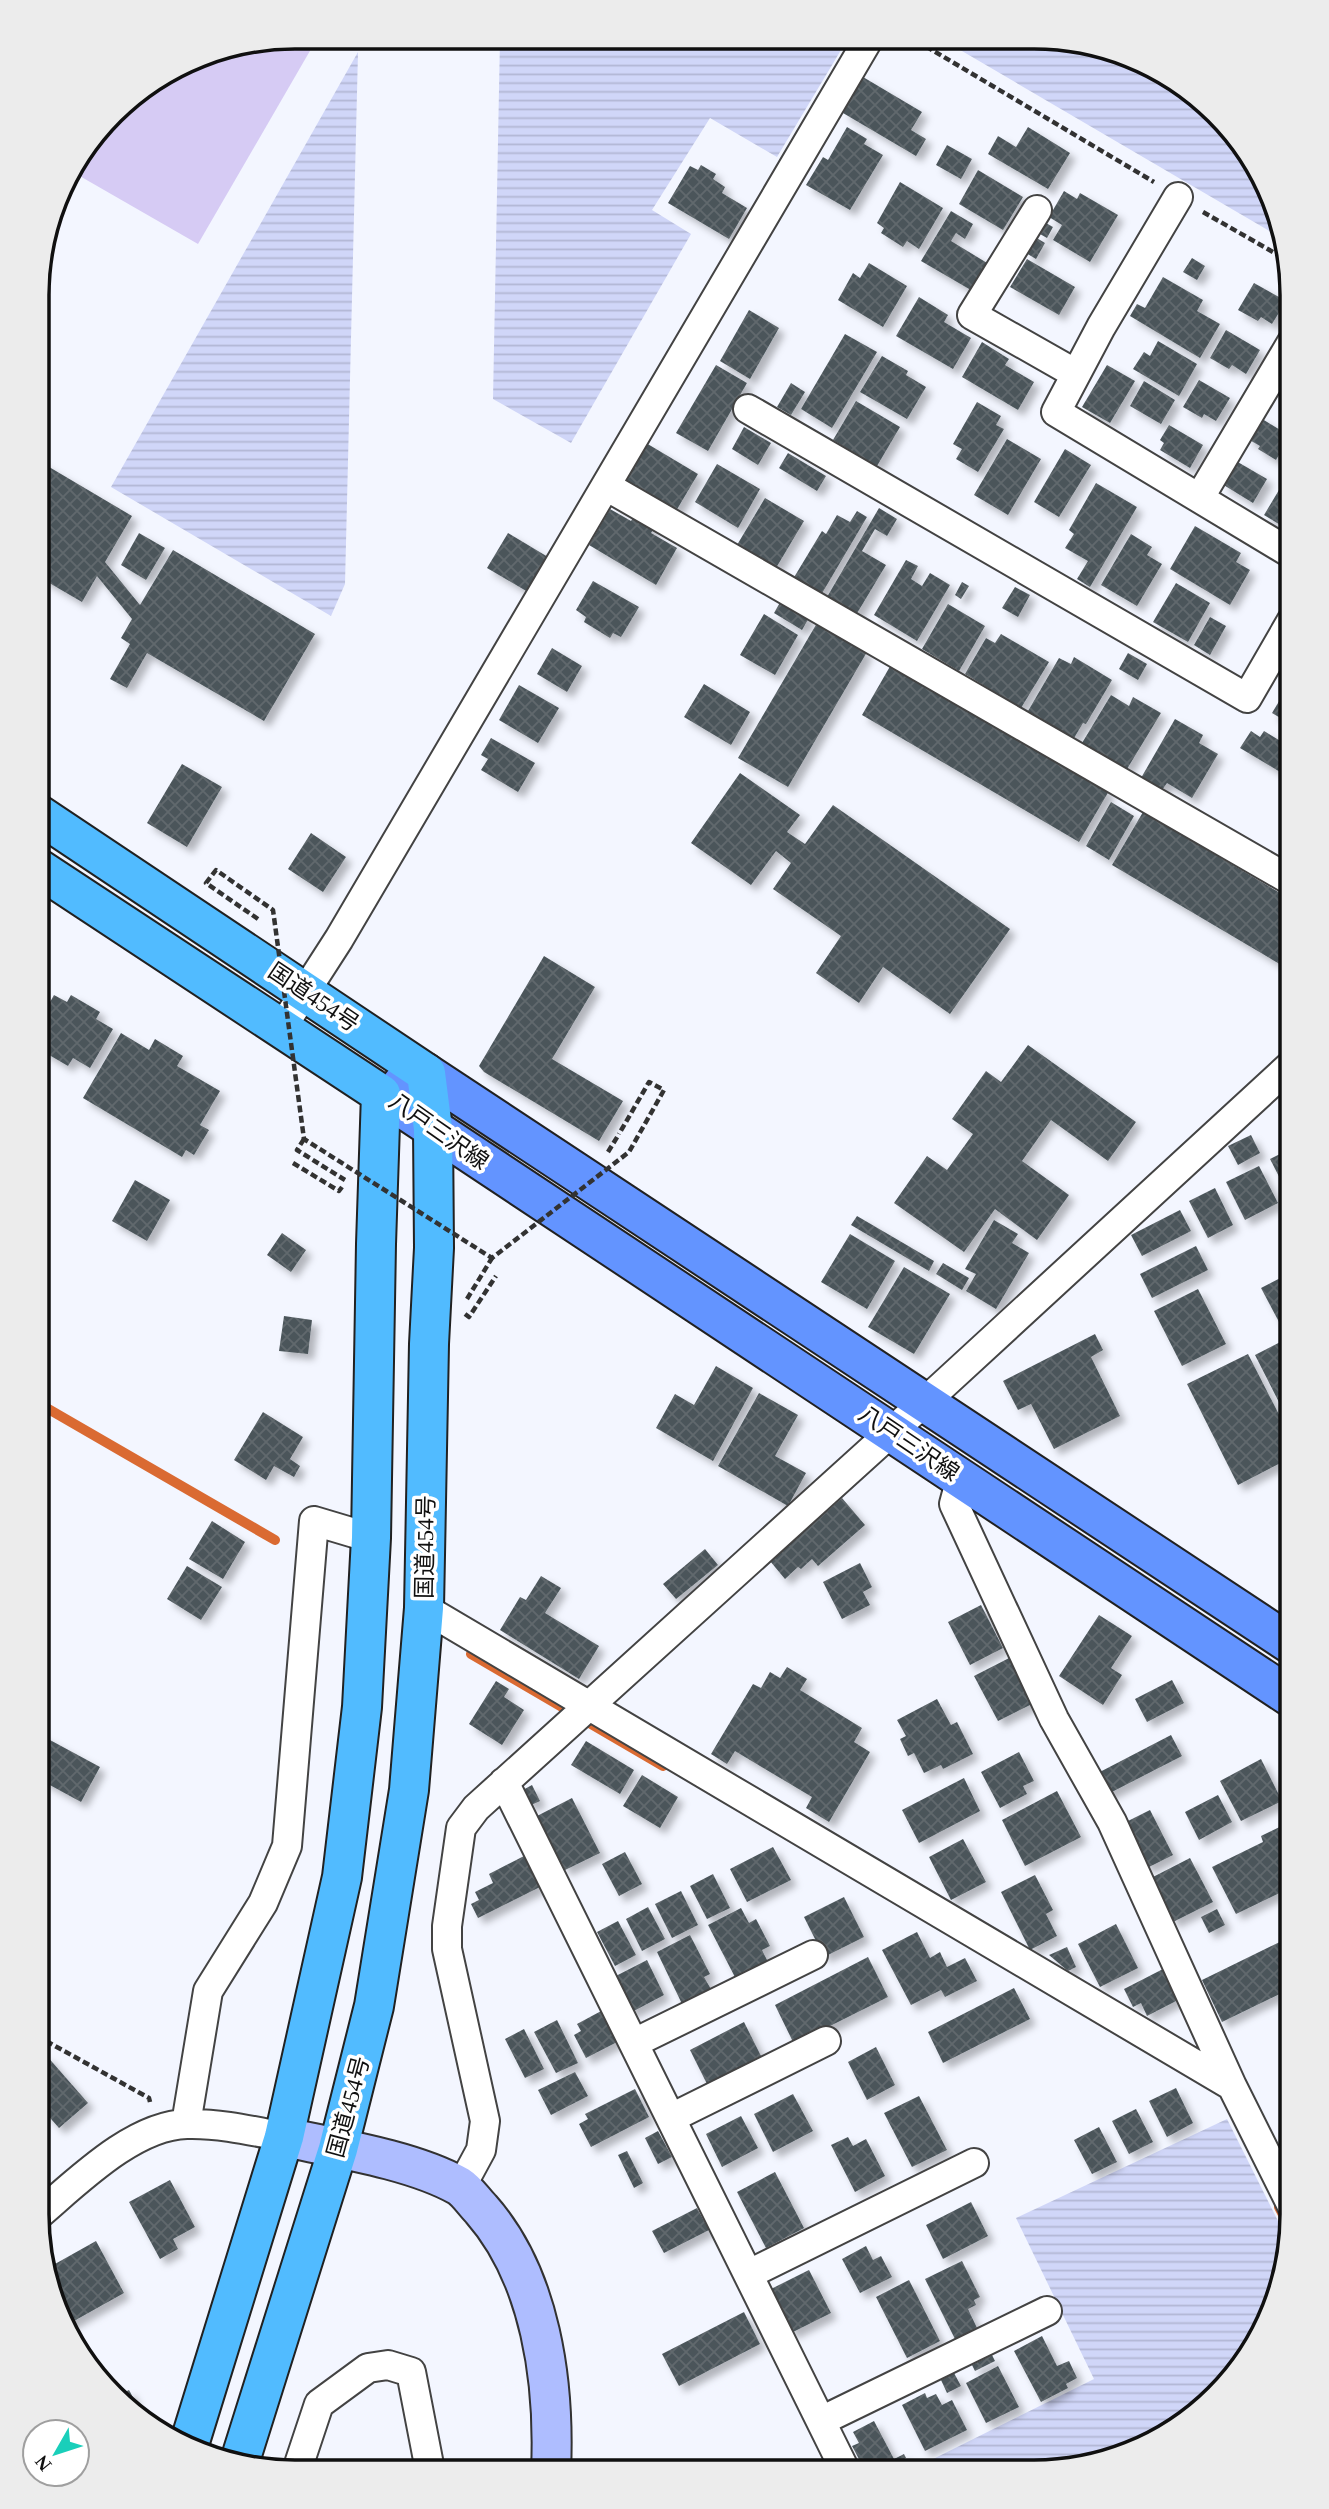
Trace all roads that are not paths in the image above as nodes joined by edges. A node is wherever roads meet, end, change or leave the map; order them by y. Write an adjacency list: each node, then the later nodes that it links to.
1 (863, 49): 7 (street)
2 (1178, 197): 5 (street)
3 (1037, 210): 5 (street)
4 (1280, 362): 8 (street)
5 (1076, 374): 8 (street)
6 (748, 409): 10 (street)
7 (606, 486): 12 (street); 14 (street)
8 (1199, 497): 9 (street)
9 (1280, 547)
10 (1280, 641)
11 (49, 821): 14 (highway, 国道454号)
12 (1280, 874)
13 (49, 875): 15 (highway, 国道454号)
14 (305, 990): 15 (street); 16 (highway, 国道454号)
15 (281, 1029): 18 (highway, 国道454号)
16 (426, 1073): 18 (main road, 八戸三沢線); 19 (highway, 国道454号); 20 (main road, 八戸三沢線)
17 (1280, 1075): 20 (street)
18 (381, 1094): 19 (main road, 八戸三沢線); 23 (highway)
19 (433, 1129): 21 (main road, 八戸三沢線); 24 (highway, 国道454号)
20 (926, 1401): 21 (street); 25 (main road, 八戸三沢線)
21 (892, 1432): 22 (main road, 八戸三沢線); 27 (street)
22 (961, 1478): 26 (main road, 八戸三沢線); 32 (street)
23 (372, 1538): 34 (street); 35 (highway)
24 (424, 1608): 27 (street); 36 (highway, 国道454号)
25 (1279, 1637)
26 (1279, 1690)
27 (591, 1706): 28 (street); 32 (street)
28 (504, 1782): 31 (street); 39 (street)
29 (813, 1955): 31 (street)
30 (826, 2041): 33 (street)
31 (634, 2043): 33 (street)
32 (1232, 2086): 38 (street)
33 (671, 2118): 41 (street)
34 (173, 2126): 35 (street); 40 (street)
35 (284, 2137): 36 (street); 44 (highway)
36 (338, 2149): 39 (street); 45 (highway, 国道454号)
37 (974, 2162): 41 (street)
38 (1279, 2180)
39 (461, 2187): 48 (street)
40 (49, 2206)
41 (748, 2274): 43 (street)
42 (1046, 2311): 43 (street)
43 (821, 2421): 49 (street)
44 (191, 2437)
45 (242, 2454)
46 (300, 2460): 47 (street)
47 (427, 2460)
48 (551, 2460)
49 (840, 2460)

